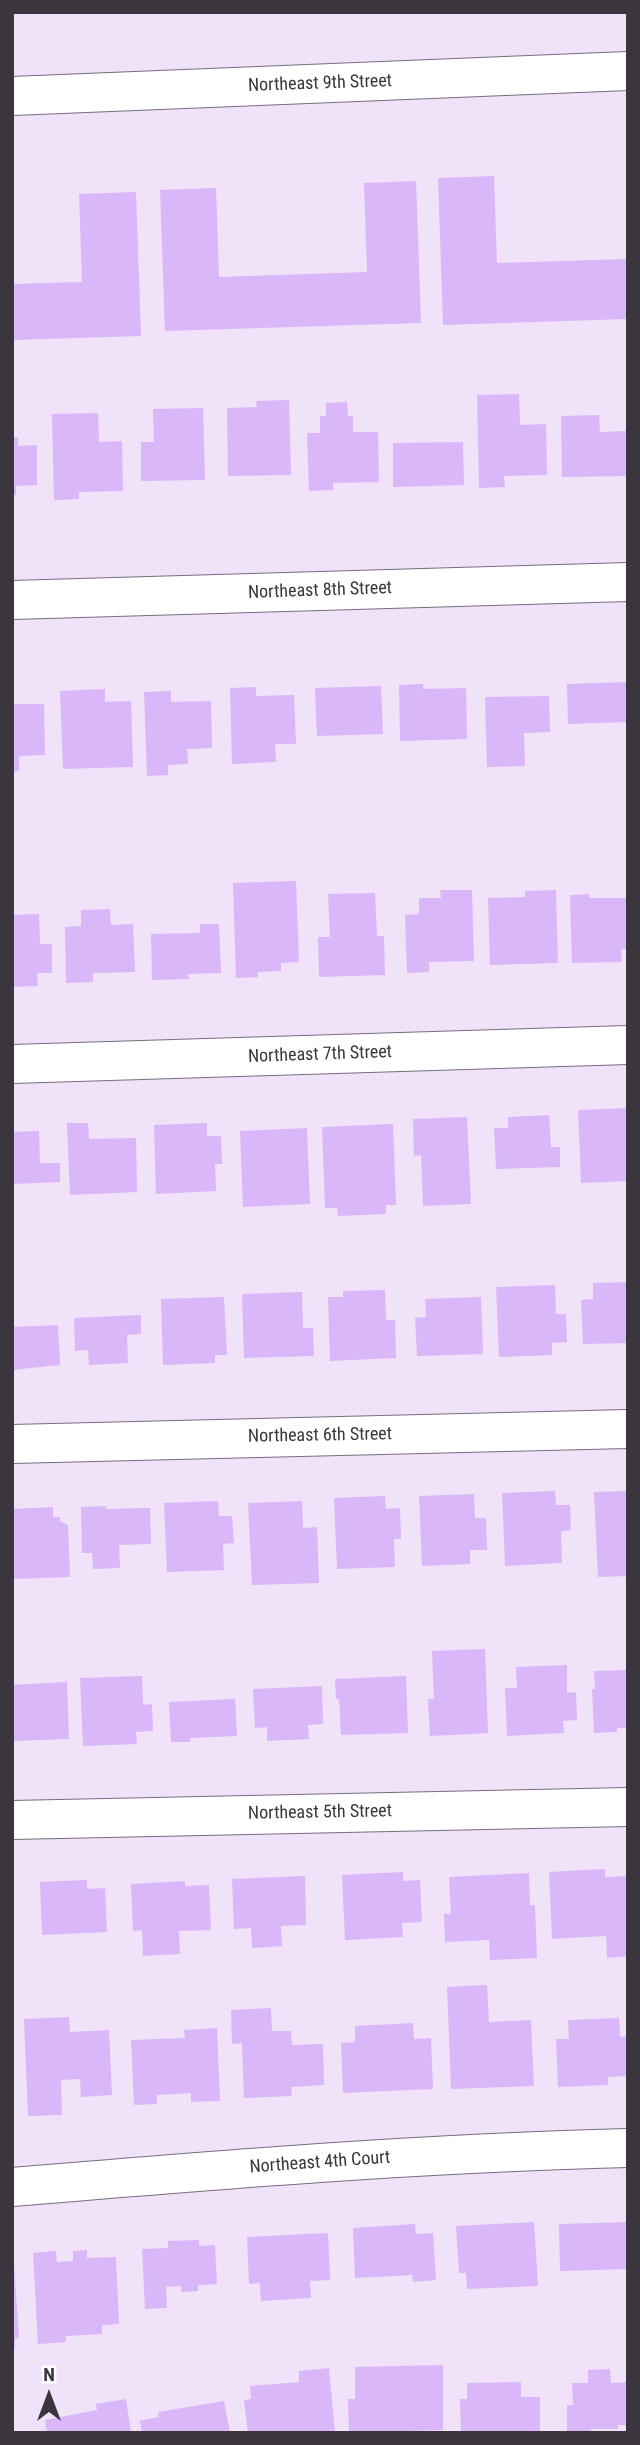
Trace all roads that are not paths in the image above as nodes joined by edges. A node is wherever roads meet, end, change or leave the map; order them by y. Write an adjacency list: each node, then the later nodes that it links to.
1 (628, 71): 2 (street, Northeast 9th Street)
2 (12, 96)
3 (628, 582): 4 (street, Northeast 8th Street)
4 (12, 600)
5 (628, 1045): 6 (street, Northeast 7th Street)
6 (12, 1064)
7 (628, 1429): 8 (street, Northeast 6th Street)
8 (12, 1444)
9 (628, 1807): 10 (street, Northeast 5th Street)
10 (12, 1820)
11 (628, 2148): 12 (street, Northeast 4th Court)
12 (12, 2187)

